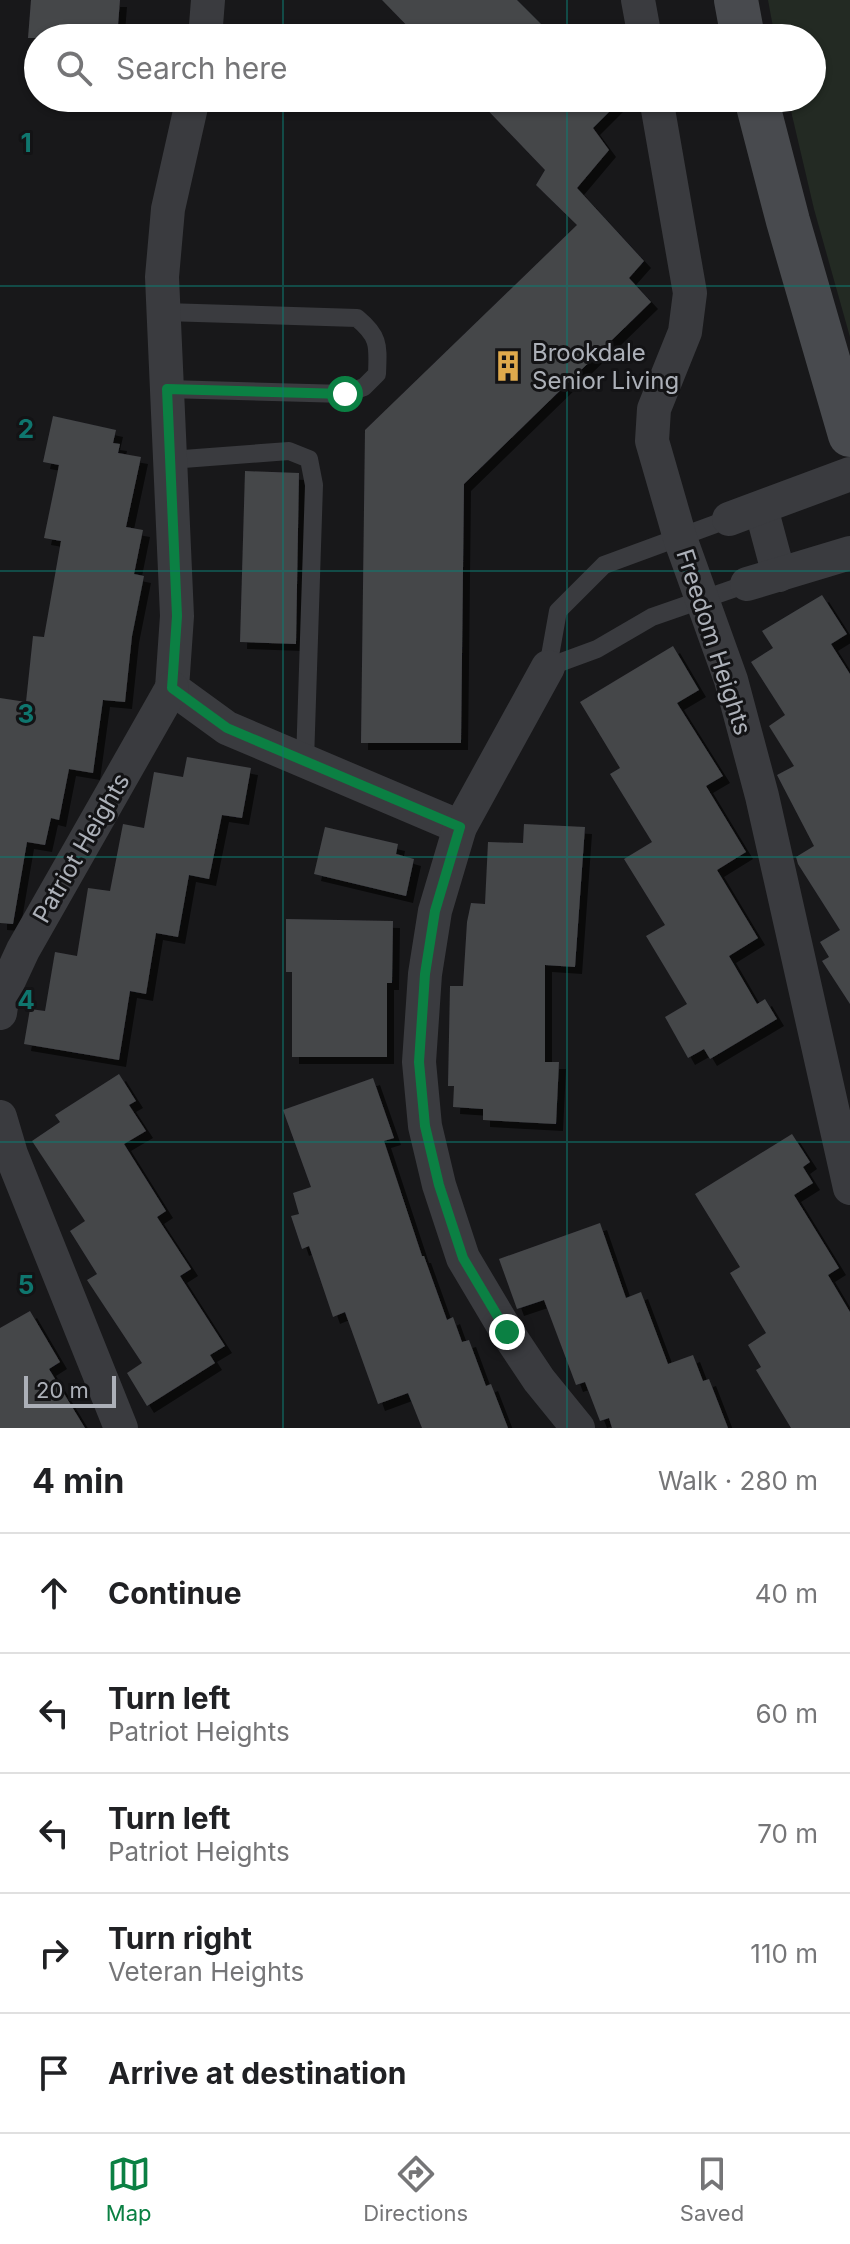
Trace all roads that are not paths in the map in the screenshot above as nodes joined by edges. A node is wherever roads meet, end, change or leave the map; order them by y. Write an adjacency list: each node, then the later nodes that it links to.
1 (208, 0): 4 (street)
2 (638, 0): 5 (street)
3 (736, 0): 6 (street)
4 (206, 24)
5 (642, 24)
6 (740, 24)
7 (190, 112): 10 (street, Patriot Heights)
8 (658, 112): 17 (street, Freedom Heights)
9 (760, 112): 12 (street)
10 (164, 312): 11 (street, Patriot Heights); 11 (lane)
11 (167, 389): 13 (street, Patriot Heights)
12 (850, 435)
13 (170, 460): 23 (street, Patriot Heights); 24 (lane)
14 (850, 474): 15 (street)
15 (761, 508): 16 (street); 19 (street)
16 (729, 519): 17 (lane)
17 (680, 538): 21 (street, Freedom Heights); 22 (lane)
18 (850, 553): 19 (street)
19 (779, 575): 20 (street)
20 (747, 584): 21 (lane)
21 (702, 598): 22 (lane); 28 (street, Freedom Heights)
22 (548, 667): 25 (street)
23 (172, 688): 24 (street); 26 (street, Patriot Heights)
24 (305, 761): 25 (street)
25 (460, 827): 30 (street)
26 (0, 1013)
27 (0, 1117): 29 (street)
28 (850, 1188)
29 (121, 1428)
30 (578, 1428)

